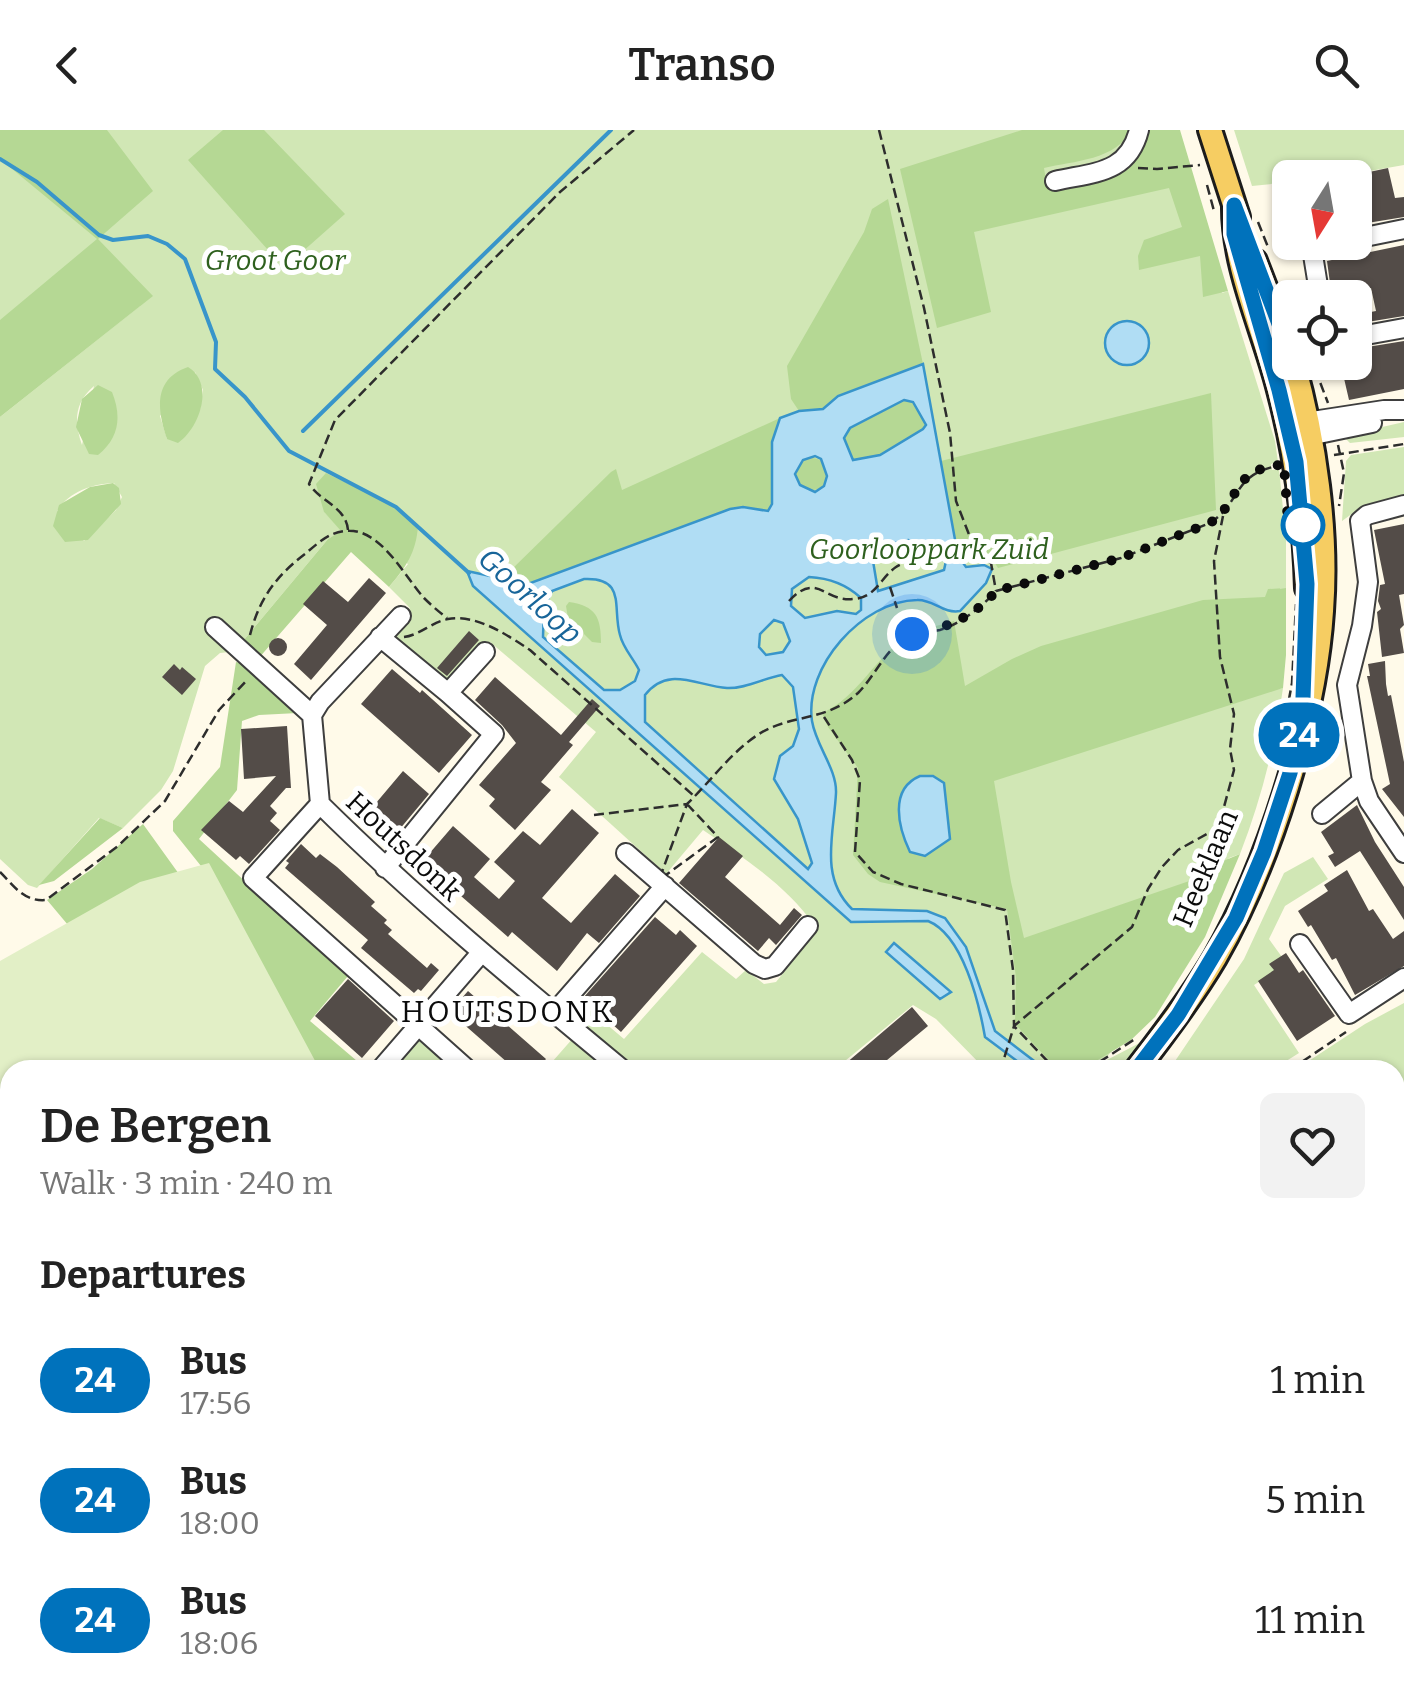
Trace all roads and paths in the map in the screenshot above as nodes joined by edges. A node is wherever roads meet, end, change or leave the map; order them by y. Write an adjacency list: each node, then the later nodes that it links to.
1 (634, 130): 22 (path)
2 (879, 130): 23 (path)
3 (1139, 130): 6 (street)
4 (1210, 130): 8 (main road, Heeklaan)
5 (1201, 164): 6 (path)
6 (1117, 166): 7 (street)
7 (1056, 182)
8 (1234, 205): 11 (main road, Heeklaan); 16 (main road, Heeklaan)
9 (1404, 229): 10 (street)
10 (1372, 236)
11 (1272, 305)
12 (1404, 328): 13 (street)
13 (1372, 334)
14 (1295, 380): 16 (main road, Heeklaan)
15 (1404, 412): 16 (street)
16 (1301, 430): 39 (main road, Heeklaan)
17 (1404, 444): 18 (path)
18 (1341, 454)
19 (1284, 464): 21 (path)
20 (1404, 505): 40 (street)
21 (1224, 514): 25 (path); 57 (path)
22 (348, 530): 30 (path); 34 (path)
23 (975, 550): 25 (path); 26 (path)
24 (890, 587): 28 (path)
25 (996, 591): 38 (path)
26 (790, 601)
27 (1296, 604): 39 (path)
28 (897, 608)
29 (400, 616): 32 (street)
30 (448, 619): 32 (path); 41 (path)
31 (215, 627): 34 (street)
32 (380, 637): 36 (street); 37 (street)
33 (486, 652): 36 (street)
34 (244, 655): 35 (street)
35 (259, 669): 37 (street); 49 (path)
36 (448, 694): 48 (street)
37 (312, 715): 42 (street, Houtsdonk)
38 (820, 716): 41 (path); 57 (path)
39 (1293, 721): 66 (main road, Heeklaan)
40 (1362, 780): 44 (street); 47 (street)
41 (695, 796): 43 (path)
42 (320, 804): 48 (street, Houtsdonk); 56 (street)
43 (688, 804): 45 (path); 50 (path); 50 (path)
44 (1322, 814)
45 (594, 815)
46 (626, 852): 50 (street)
47 (1404, 853)
48 (385, 868): 53 (street, Houtsdonk)
49 (0, 872)
50 (662, 883): 51 (street); 55 (street)
51 (808, 926)
52 (1300, 944): 54 (street)
53 (481, 953): 55 (street, Houtsdonk); 56 (street)
54 (1404, 978)
55 (554, 1013): 62 (street, Houtsdonk)
56 (418, 1026): 60 (street); 61 (street)
57 (1014, 1028): 63 (path); 64 (path)
58 (1352, 1028): 67 (path)
59 (1142, 1033): 65 (path)
60 (389, 1060)
61 (457, 1060)
62 (611, 1060)
63 (1004, 1060)
64 (1046, 1060)
65 (1102, 1060)
66 (1144, 1060)
67 (1305, 1060)

